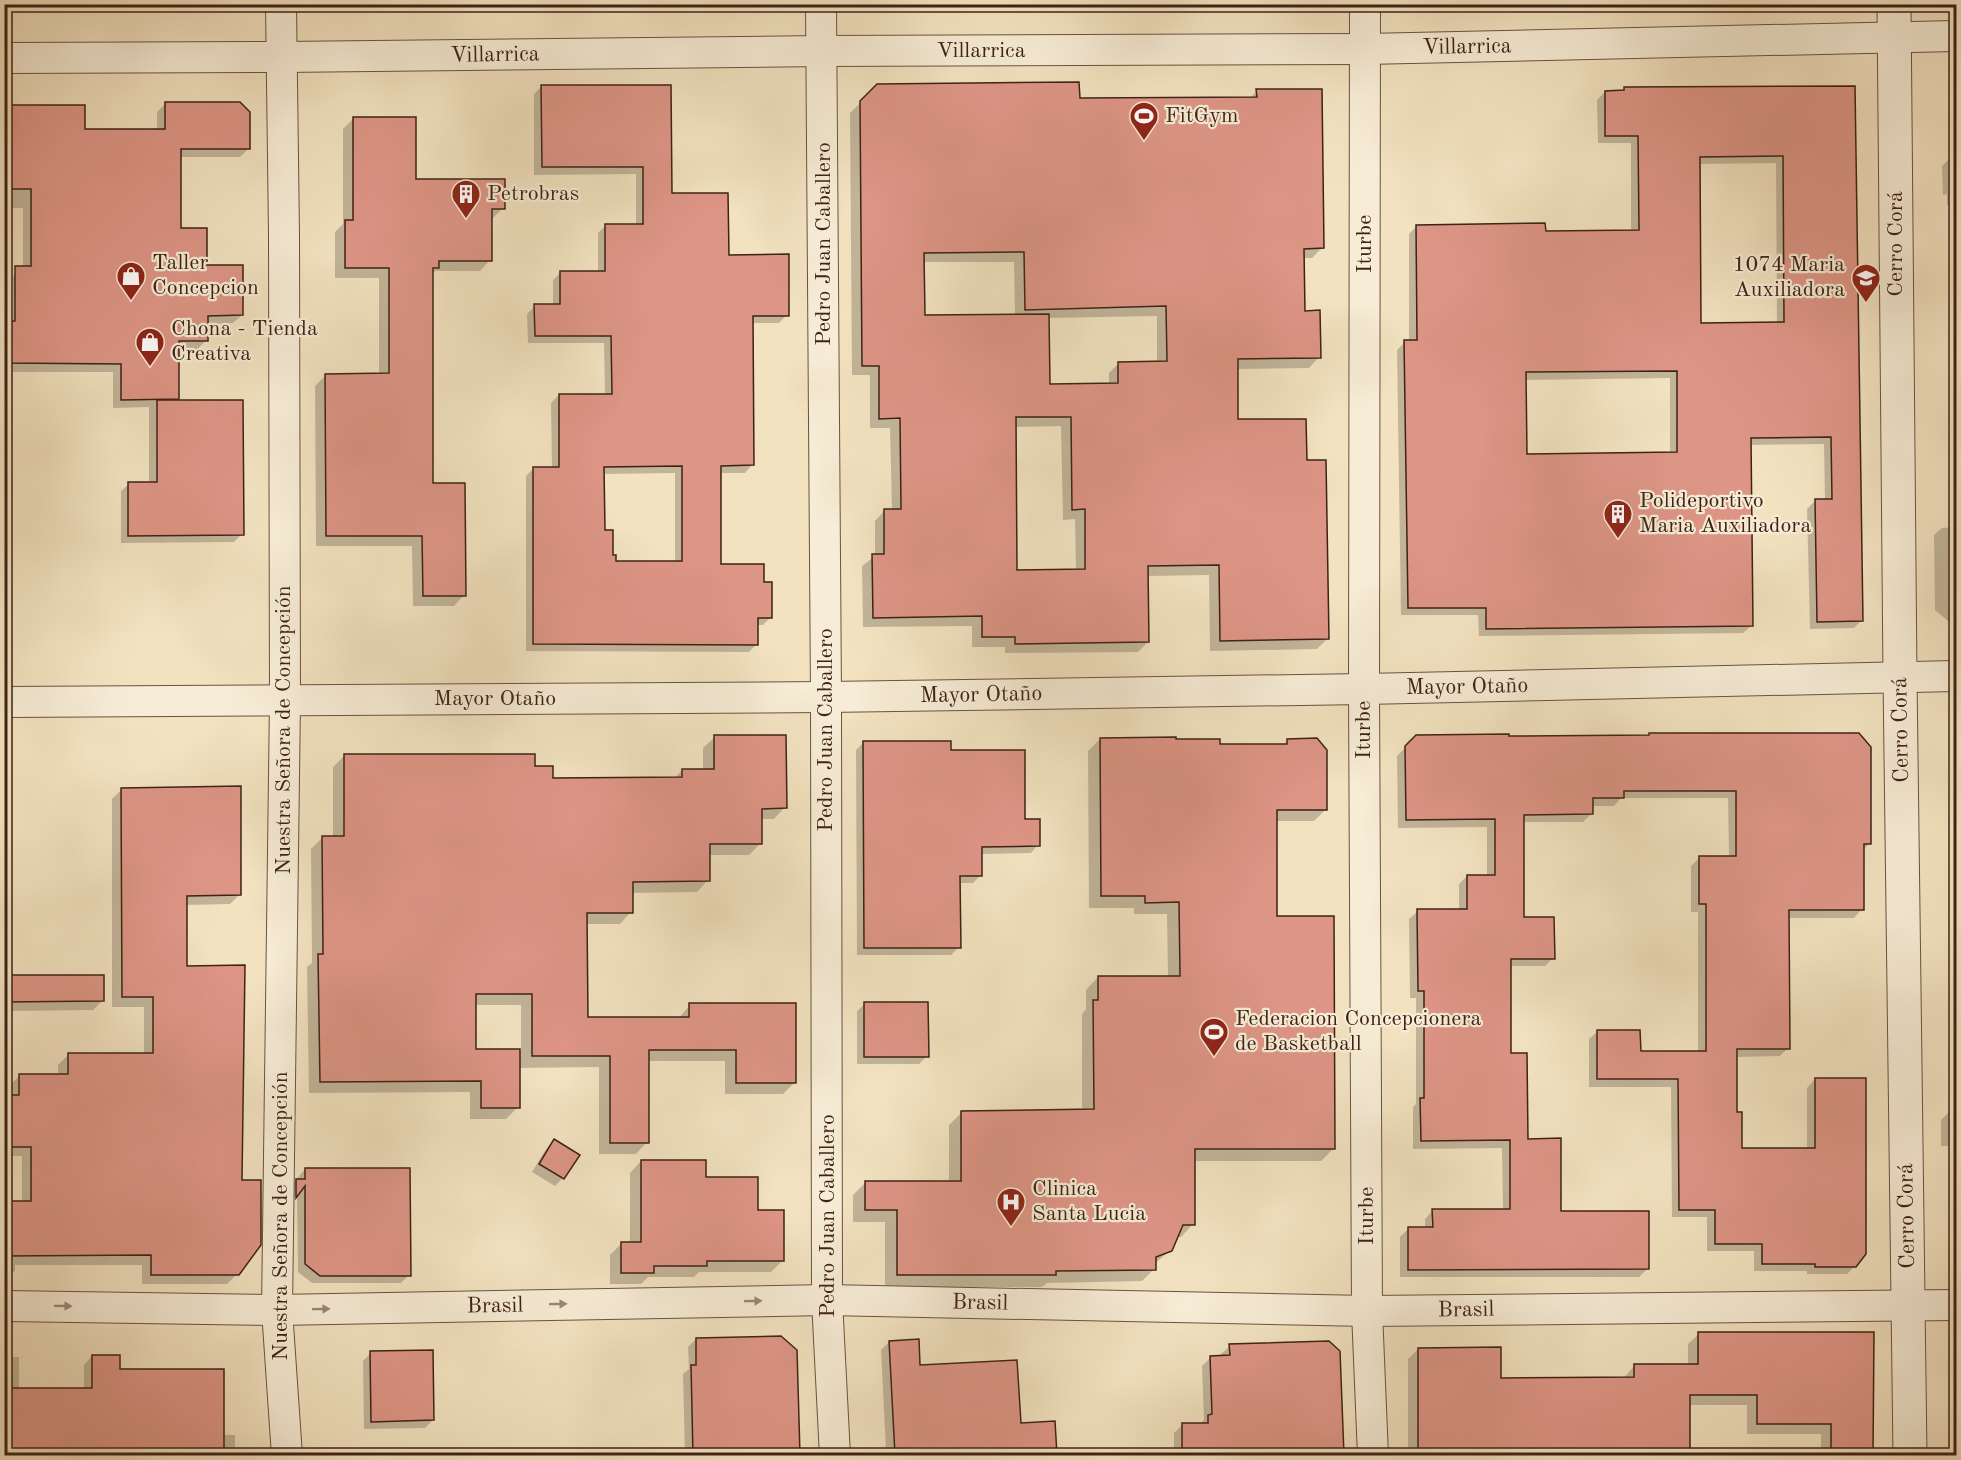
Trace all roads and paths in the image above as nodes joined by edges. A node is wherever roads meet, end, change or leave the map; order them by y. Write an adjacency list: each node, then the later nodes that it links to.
1 (280, 4): 9 (street, Nuestra Señora de Concepción)
2 (821, 4): 8 (street, Pedro Juan Caballero)
3 (1365, 4): 7 (street, Iturbe)
4 (1894, 4): 6 (street, Cerro Corá)
5 (1956, 36): 6 (street, Villarrica)
6 (1894, 37): 7 (street, Villarrica); 12 (street, Cerro Corá)
7 (1365, 50): 8 (street, Villarrica); 13 (street, Iturbe)
8 (823, 51): 9 (street, Villarrica); 14 (street, Pedro Juan Caballero)
9 (282, 57): 10 (street, Villarrica); 15 (street, Nuestra Señora de Concepción)
10 (4, 58)
11 (1956, 676): 12 (street, Mayor Otaño)
12 (1900, 677): 13 (street, Mayor Otaño); 19 (street, Cerro Corá)
13 (1364, 689): 14 (street, Mayor Otaño); 22 (street, Iturbe)
14 (826, 697): 15 (street, Mayor Otaño); 17 (street, Pedro Juan Caballero)
15 (285, 699): 16 (street, Mayor Otaño); 21 (street, Nuestra Señora de Concepción)
16 (4, 702)
17 (827, 1299): 21 (street, Brasil, one-way to 17); 22 (street, Brasil); 24 (street, Pedro Juan Caballero)
18 (4, 1305): 21 (street, Brasil, one-way to 21)
19 (1908, 1305): 20 (street, Brasil); 22 (street, Brasil); 26 (street, Cerro Corá)
20 (1956, 1305)
21 (277, 1310): 23 (street, Nuestra Señora de Concepción)
22 (1367, 1311): 25 (street, Iturbe)
23 (287, 1455)
24 (835, 1455)
25 (1373, 1455)
26 (1910, 1455)

